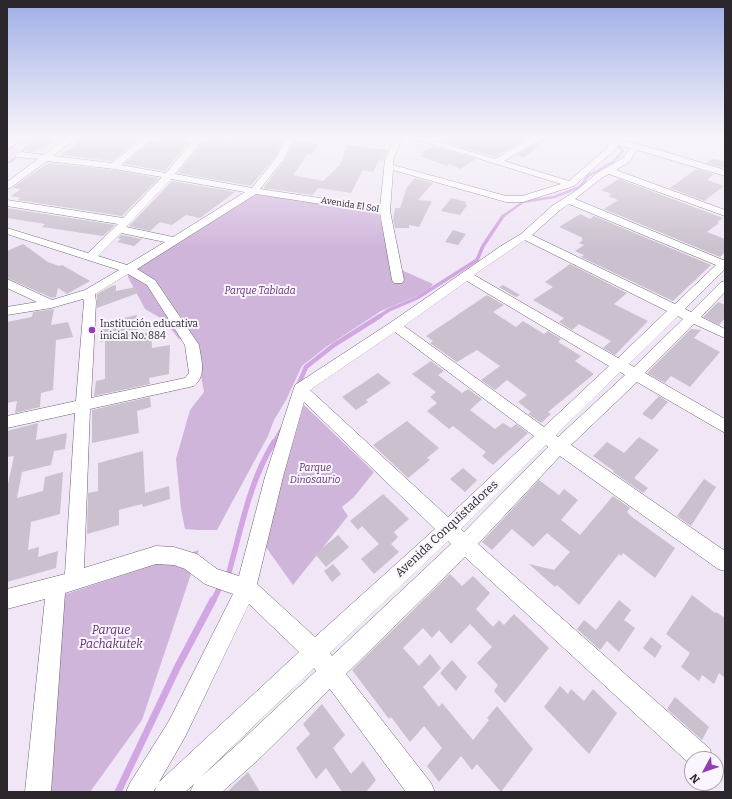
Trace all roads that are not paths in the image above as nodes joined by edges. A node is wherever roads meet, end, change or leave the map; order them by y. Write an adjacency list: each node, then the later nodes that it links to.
1 (22, 174): 12 (street)
2 (166, 174): 10 (street, Avenida El Sol)
3 (268, 174): 13 (street)
4 (389, 174): 16 (street)
5 (419, 174): 11 (street)
6 (538, 174): 11 (street)
7 (582, 174): 11 (street)
8 (602, 174): 14 (street)
9 (618, 174): 17 (street)
10 (170, 175): 13 (street, Avenida El Sol); 18 (street)
11 (571, 184)
12 (7, 186)
13 (254, 191): 16 (street, Avenida El Sol); 21 (street)
14 (568, 200): 20 (street); 23 (street)
15 (7, 204): 18 (street)
16 (385, 211): 26 (street)
17 (725, 213)
18 (123, 226): 21 (street); 22 (street)
19 (7, 231): 22 (street)
20 (525, 236): 25 (street); 32 (street)
21 (175, 241): 24 (street)
22 (90, 257): 24 (street)
23 (725, 264): 32 (street, Avenida Conquistadores)
24 (128, 269): 29 (street); 38 (street)
25 (467, 276): 33 (street); 35 (street)
26 (398, 280)
27 (7, 283): 30 (street)
28 (725, 285): 32 (street, Avenida Conquistadores)
29 (89, 293): 30 (street); 38 (street)
30 (51, 304): 31 (street)
31 (7, 310)
32 (684, 313): 34 (street); 35 (street, Avenida Conquistadores); 36 (street, Avenida Conquistadores)
33 (395, 326): 37 (street); 41 (street)
34 (725, 334)
35 (618, 365): 36 (street); 41 (street, Avenida Conquistadores)
36 (635, 375): 40 (street); 41 (street, Avenida Conquistadores)
37 (300, 388): 42 (street); 46 (street)
38 (83, 406): 39 (street); 45 (street)
39 (7, 422)
40 (725, 427)
41 (552, 440): 42 (street, Avenida Conquistadores); 43 (street, Avenida Conquistadores); 44 (street)
42 (448, 529): 43 (street); 48 (street, Avenida Conquistadores)
43 (464, 544): 49 (street, Avenida Conquistadores); 50 (street)
44 (725, 562)
45 (65, 583): 46 (street); 47 (street); 51 (street)
46 (246, 588): 48 (street); 52 (street)
47 (7, 599)
48 (315, 652): 49 (street); 53 (street, Avenida Conquistadores)
49 (330, 672): 54 (street, Avenida Conquistadores); 55 (street)
50 (693, 751)
51 (38, 792)
52 (140, 792)
53 (167, 792)
54 (203, 792)
55 (422, 792)

